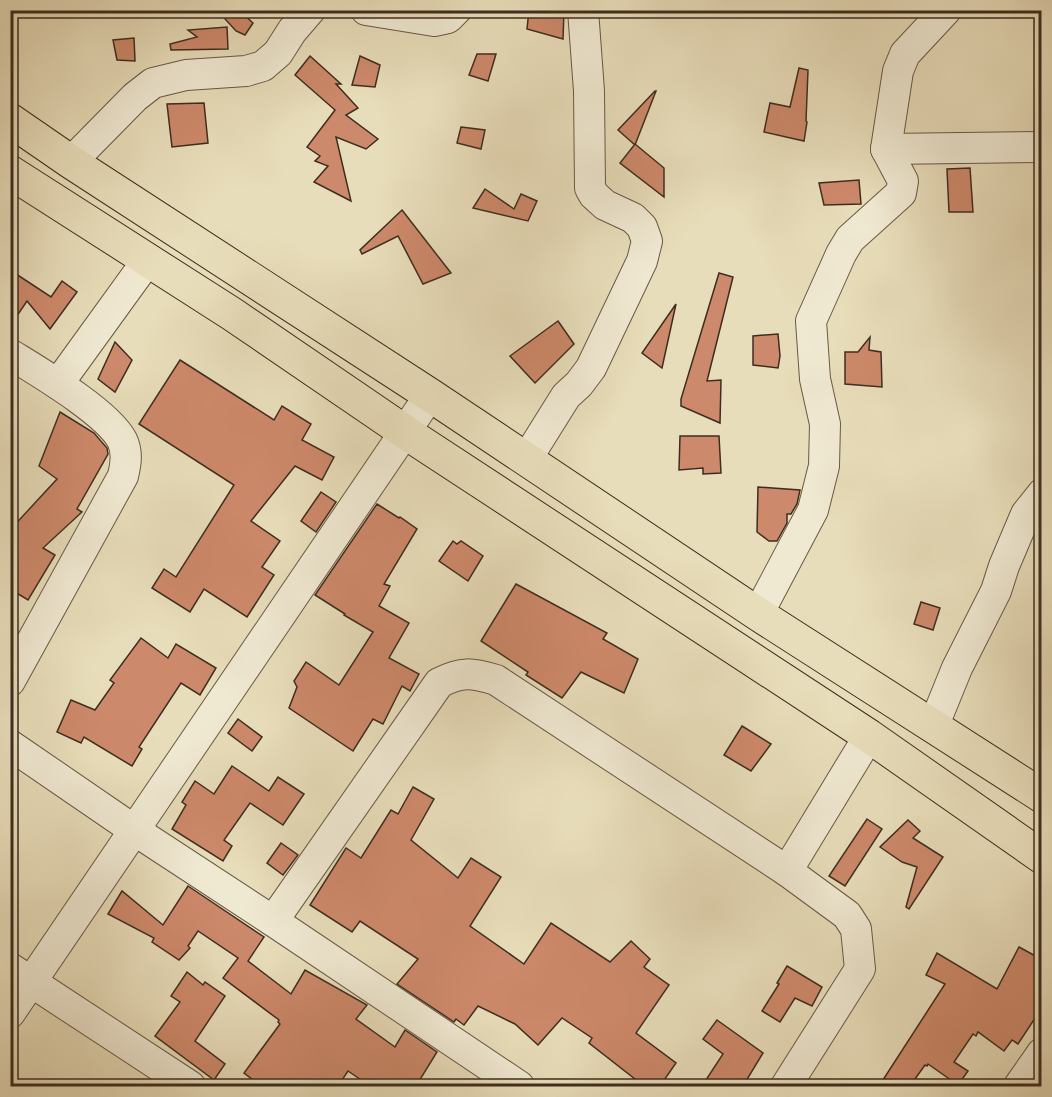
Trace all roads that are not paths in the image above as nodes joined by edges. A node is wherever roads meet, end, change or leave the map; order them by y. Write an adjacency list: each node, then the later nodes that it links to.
1 (310, 10): 9 (street)
2 (366, 10): 3 (street)
3 (456, 10)
4 (583, 10): 16 (street)
5 (946, 10): 8 (street)
6 (10, 120): 9 (main road)
7 (1041, 147): 8 (street)
8 (886, 149): 18 (street)
9 (71, 162): 14 (main road)
10 (10, 172): 11 (main road)
11 (147, 261): 13 (street); 15 (main road)
12 (10, 354): 13 (street)
13 (58, 384): 19 (street)
14 (430, 395): 15 (street); 16 (main road)
15 (405, 432): 21 (main road); 24 (street)
16 (526, 460): 18 (main road)
17 (1041, 494): 20 (street)
18 (758, 614): 20 (main road)
19 (10, 681)
20 (933, 727): 23 (main road)
21 (869, 736): 25 (main road); 26 (street)
22 (10, 745): 24 (street)
23 (1041, 796)
24 (134, 830): 27 (street); 28 (street)
25 (1041, 857)
26 (787, 871): 27 (street); 33 (street)
27 (273, 921): 32 (street)
28 (22, 976): 29 (street); 31 (street)
29 (10, 1013)
30 (1041, 1053): 34 (street)
31 (190, 1086)
32 (519, 1086)
33 (786, 1086)
34 (1019, 1086)

